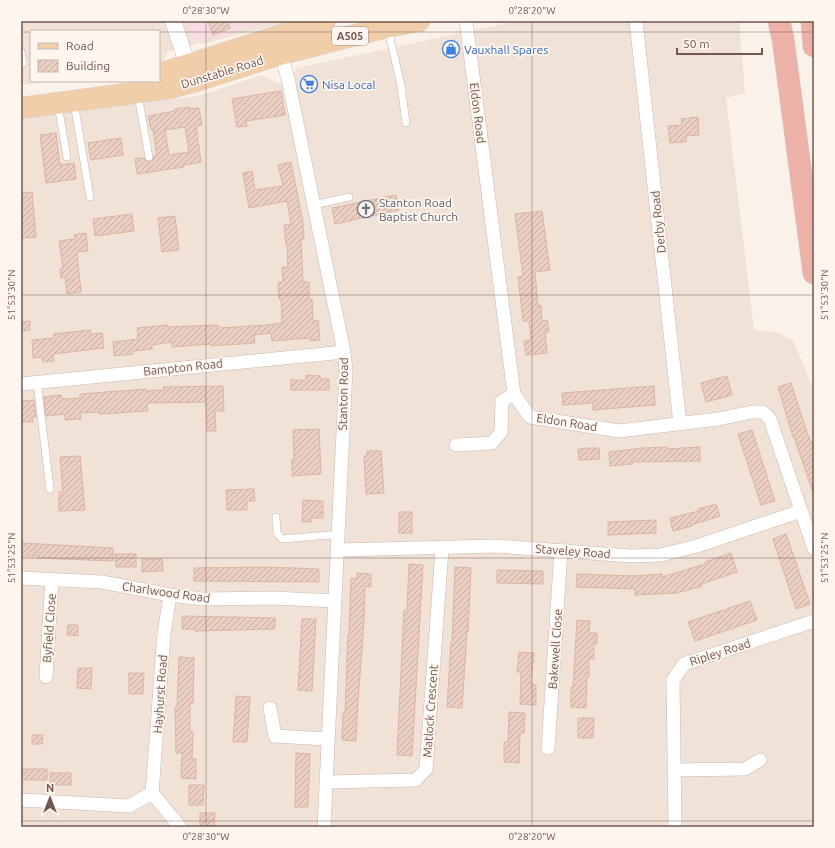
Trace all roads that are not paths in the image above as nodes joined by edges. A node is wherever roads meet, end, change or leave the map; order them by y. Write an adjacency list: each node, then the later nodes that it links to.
1 (173, 21): 14 (street)
2 (325, 21): 14 (main road, Dunstable Road / A505)
3 (419, 21): 8 (main road, Dunstable Road / A505)
4 (466, 21): 29 (street, Eldon Road)
5 (636, 21): 30 (street, Derby Road)
6 (779, 21): 25 (highway)
7 (812, 22): 9 (highway)
8 (387, 27): 11 (main road, Dunstable Road / A505); 19 (lane)
9 (814, 46)
10 (21, 52): 12 (lane)
11 (281, 54): 14 (main road, Dunstable Road / A505); 24 (street, Stanton Road)
12 (22, 63)
13 (160, 74): 14 (main road, Dunstable Road / A505)
14 (190, 74): 15 (main road, Dunstable Road / A505)
15 (129, 87): 16 (main road, Dunstable Road / A505); 17 (main road, Dunstable Road / A505); 21 (lane)
16 (21, 95)
17 (66, 102): 18 (main road, Dunstable Road / A505); 20 (lane); 22 (lane)
18 (21, 108)
19 (406, 123)
20 (67, 157)
21 (149, 157)
22 (90, 197)
23 (349, 197): 24 (lane)
24 (313, 205): 26 (street, Stanton Road)
25 (814, 273)
26 (344, 352): 27 (street, Bampton Road); 35 (street, Stanton Road)
27 (37, 382): 28 (street, Bampton Road); 32 (lane)
28 (21, 384)
29 (514, 394): 30 (street, Eldon Road); 31 (street)
30 (680, 424): 33 (street, Eldon Road)
31 (456, 445)
32 (50, 489)
33 (801, 510): 37 (street, Eldon Road); 39 (street, Staveley Road)
34 (276, 517): 35 (lane)
35 (338, 536): 38 (street, Stanton Road)
36 (442, 549): 38 (street, Staveley Road); 39 (street, Staveley Road); 51 (street, Matlock Crescent)
37 (814, 549)
38 (338, 550): 43 (street, Stanton Road)
39 (561, 550): 48 (street, Bakewell Close)
40 (21, 578): 41 (street, Charlwood Road)
41 (52, 579): 42 (street, Charlwood Road); 45 (street, Byfield Close)
42 (170, 595): 43 (street, Charlwood Road); 52 (street, Hayhurst Road)
43 (335, 601): 47 (street, Stanton Road)
44 (814, 621): 50 (street, Ripley Road)
45 (46, 677)
46 (270, 708): 47 (street)
47 (328, 739): 51 (street, Stanton Road)
48 (548, 748)
49 (760, 760): 50 (street)
50 (674, 770): 56 (street, Ripley Road)
51 (326, 782): 55 (street, Stanton Road)
52 (152, 793): 53 (street); 54 (street)
53 (21, 800)
54 (180, 827)
55 (324, 827)
56 (675, 827)

